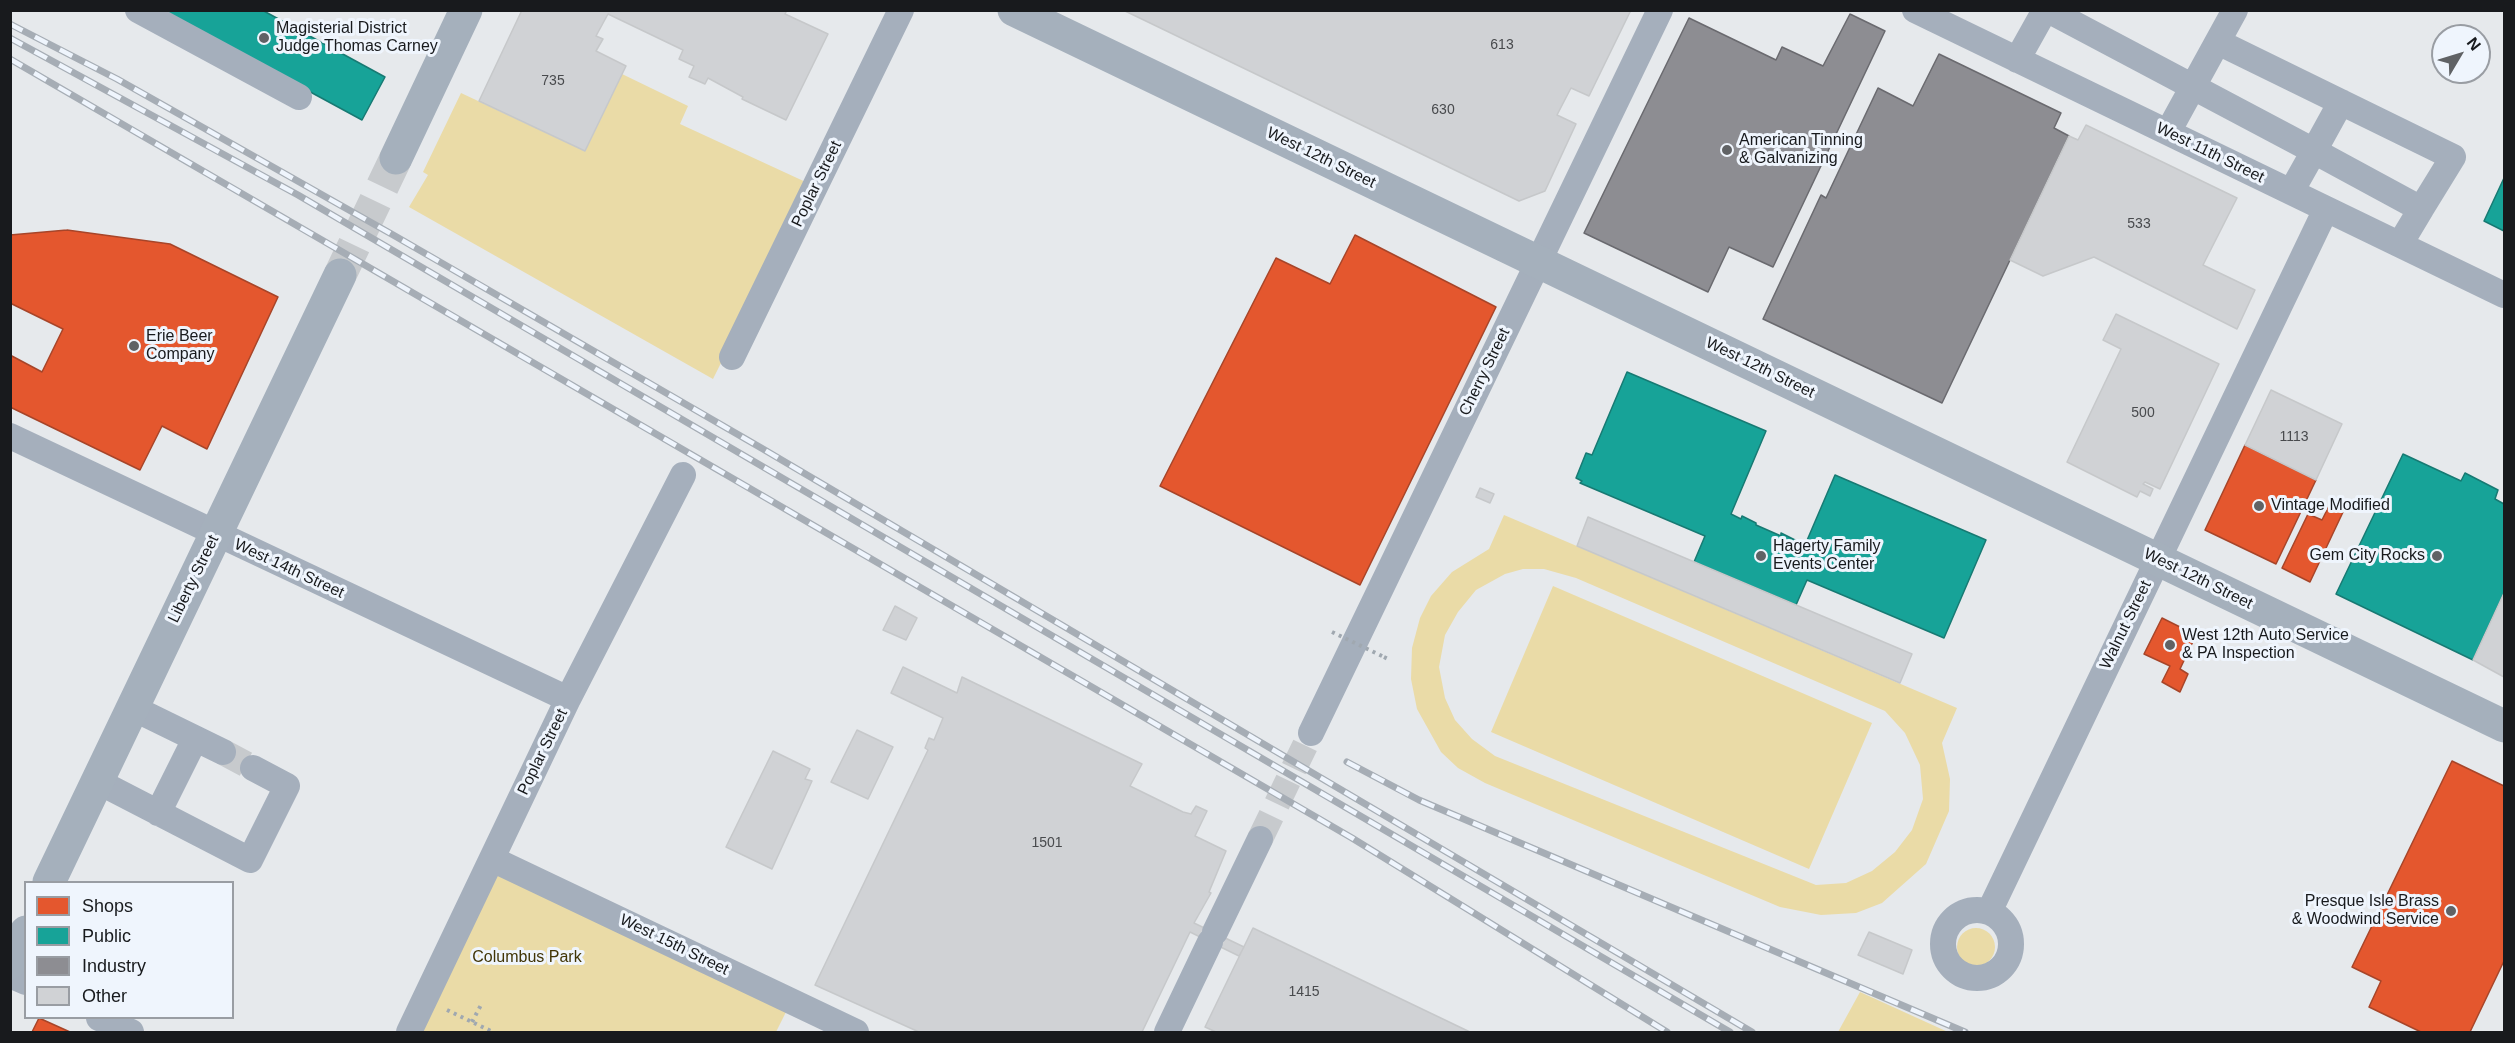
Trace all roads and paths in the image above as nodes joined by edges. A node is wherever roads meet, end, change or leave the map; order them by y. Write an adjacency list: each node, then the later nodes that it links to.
1 (138, 10): 12 (street)
2 (466, 10): 16 (main road)
3 (901, 10): 24 (street, Poplar Street)
4 (1014, 10): 21 (main road, West 12th Street)
5 (1660, 10): 21 (street, Cherry Street)
6 (2047, 10): 10 (street); 11 (street)
7 (2235, 10): 9 (street)
8 (1917, 11): 10 (street, West 11th Street)
9 (2218, 42): 11 (street); 13 (street)
10 (2018, 60): 14 (street, West 11th Street)
11 (2193, 87): 14 (street); 15 (street)
12 (300, 97)
13 (2341, 102): 15 (street); 19 (street)
14 (2168, 132): 17 (street, West 11th Street)
15 (2314, 150): 17 (street); 19 (street)
16 (396, 158)
17 (2291, 192): 18 (street, West 11th Street)
18 (2326, 209): 20 (street, West 11th Street); 28 (street, Walnut Street)
19 (2421, 209): 20 (street)
20 (2400, 244): 23 (street, West 11th Street)
21 (1538, 262): 28 (main road, West 12th Street); 34 (street, Cherry Street)
22 (340, 275): 27 (main road, Liberty Street)
23 (2505, 295)
24 (732, 357)
25 (10, 436): 27 (street, West 14th Street)
26 (683, 475): 31 (street, Poplar Street)
27 (216, 535): 31 (street, West 14th Street); 32 (main road, Liberty Street)
28 (2158, 560): 33 (main road, West 12th Street); 43 (street, Walnut Street)
29 (1332, 632): 30 (path, bridge)
30 (1390, 660)
31 (568, 699): 41 (street, Poplar Street)
32 (133, 708): 35 (street); 38 (main road, Liberty Street)
33 (2505, 726)
34 (1311, 733)
35 (195, 739): 36 (street); 39 (street)
36 (223, 752)
37 (253, 768): 39 (street)
38 (97, 782): 39 (street); 42 (main road, Liberty Street)
39 (158, 813)
40 (1260, 839): 56 (street)
41 (492, 859): 53 (street, Poplar Street); 55 (street, West 15th Street)
42 (49, 881)
43 (1989, 912)
44 (24, 936): 45 (main road)
45 (10, 963)
46 (10, 975): 47 (street)
47 (24, 981)
48 (482, 1003): 51 (path)
49 (447, 1010): 51 (path)
50 (103, 1019): 52 (street)
51 (472, 1023): 54 (path)
52 (131, 1032)
53 (408, 1032)
54 (493, 1032)
55 (856, 1032)
56 (1167, 1032)

